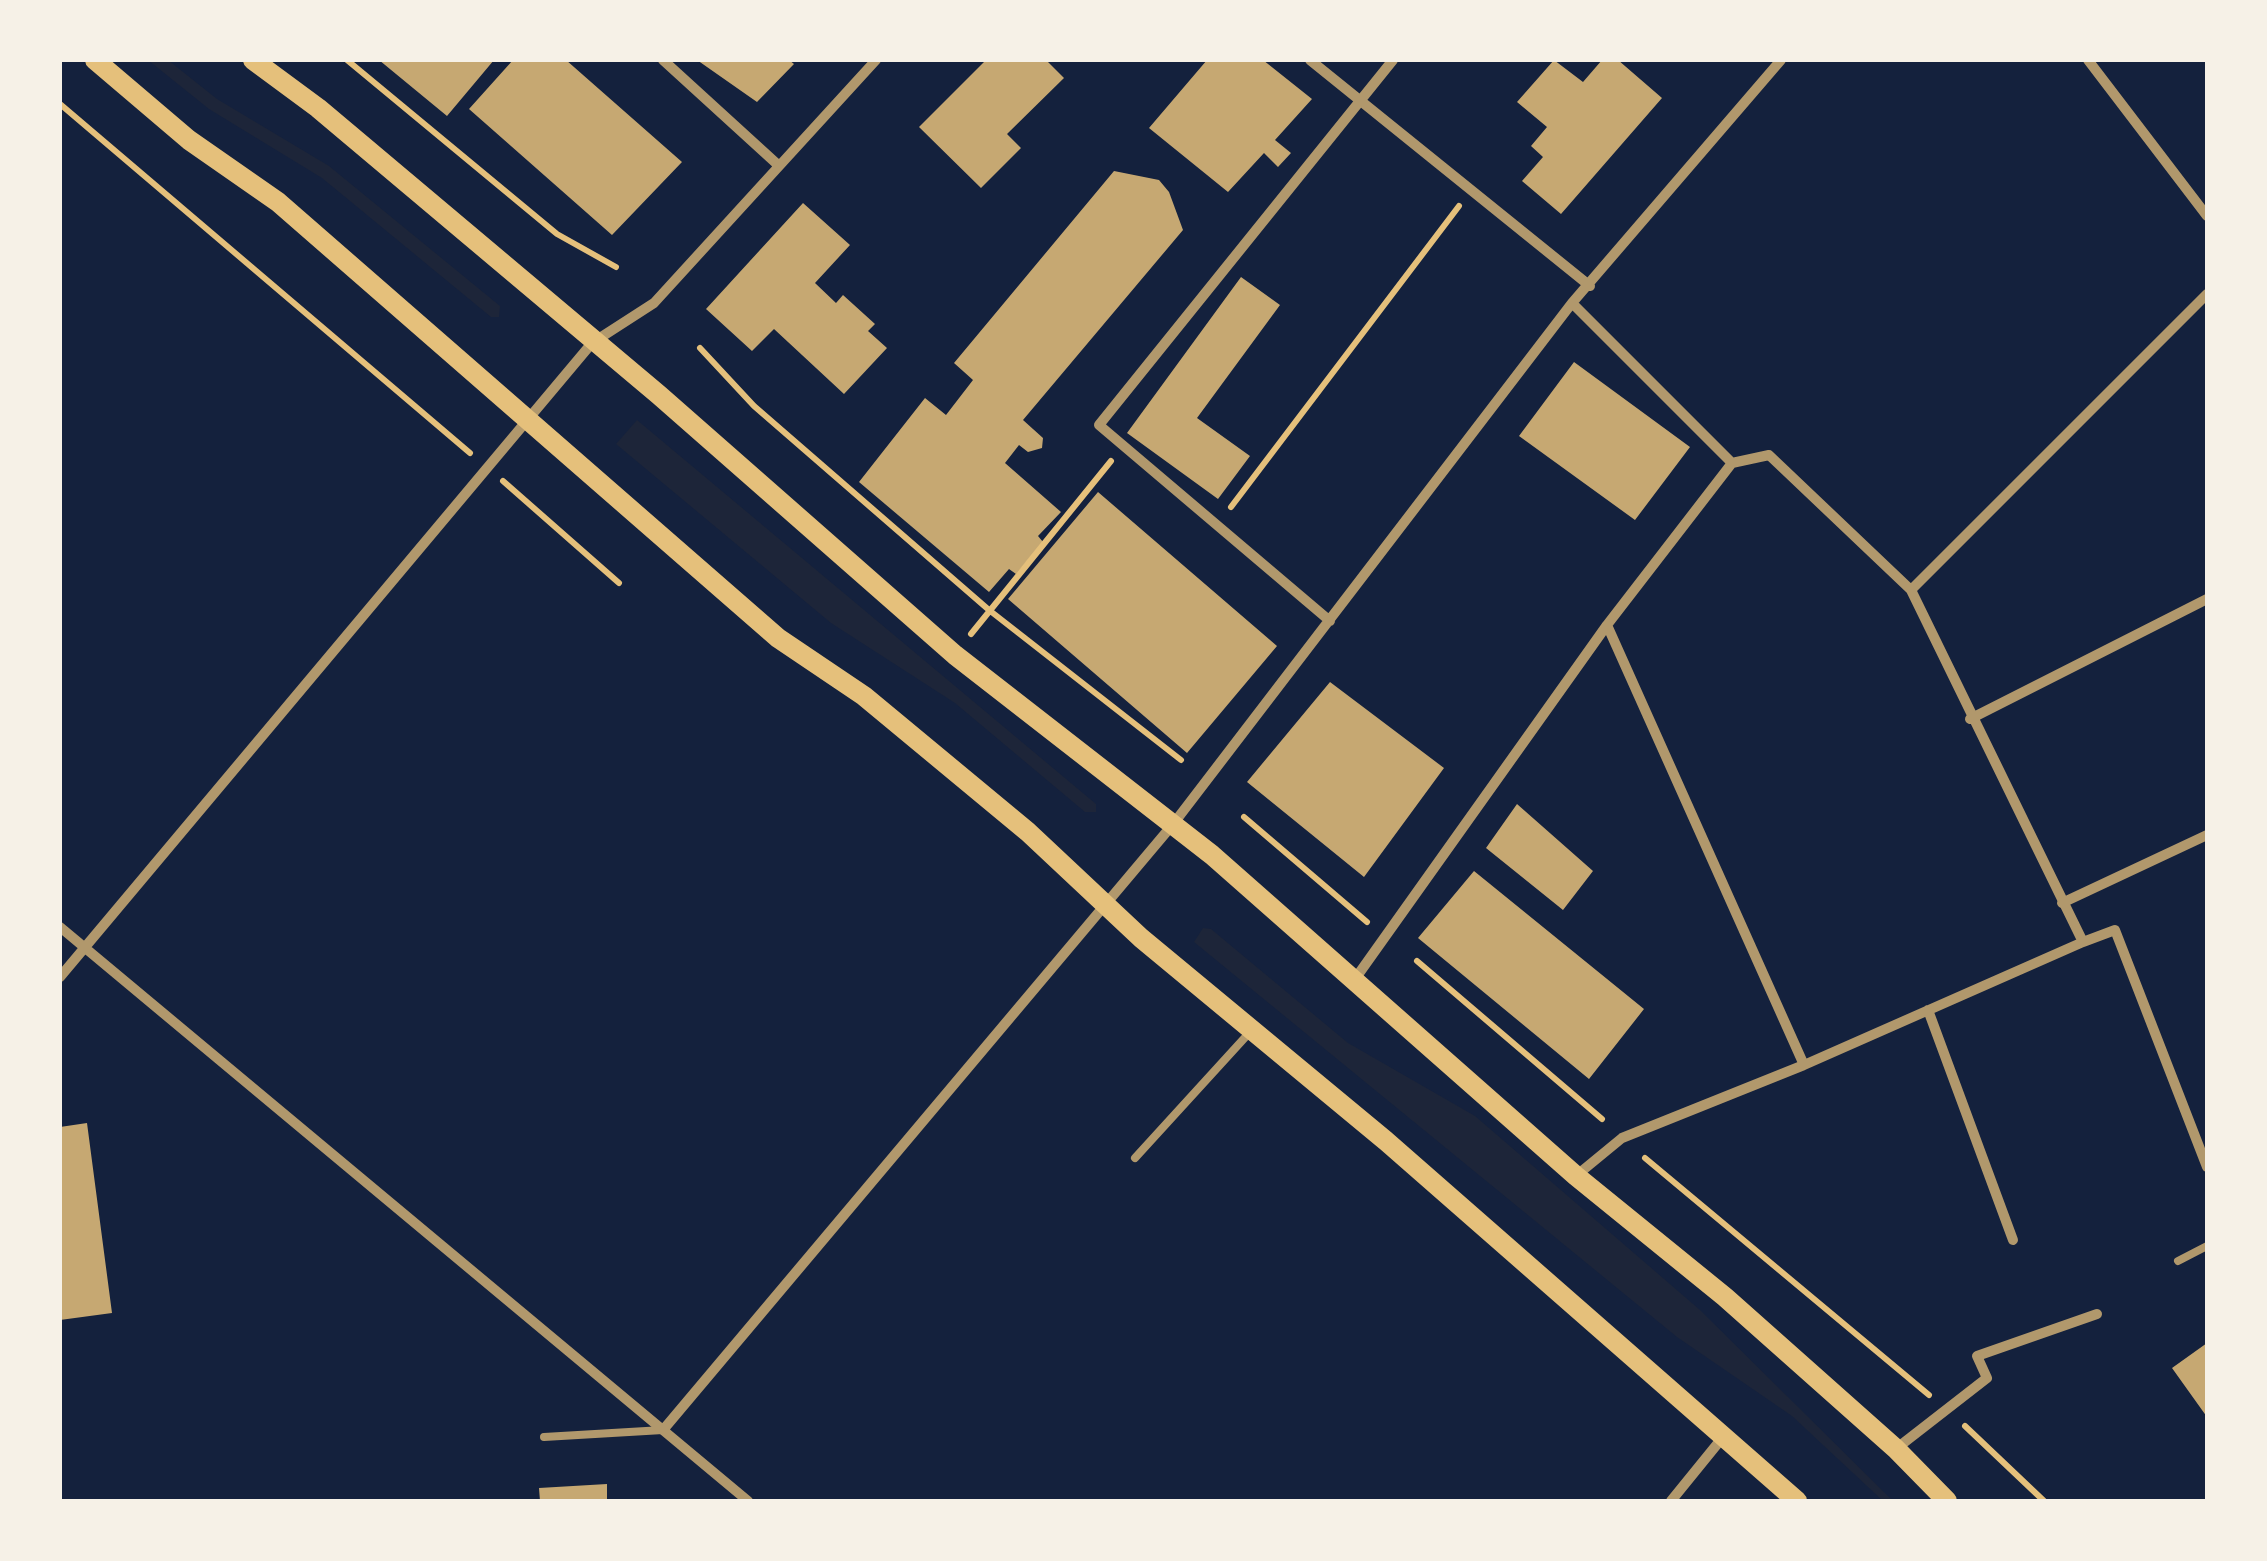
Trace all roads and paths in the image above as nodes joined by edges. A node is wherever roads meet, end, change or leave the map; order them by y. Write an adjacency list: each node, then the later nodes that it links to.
1 (95, 60): 21 (main road)
2 (253, 60): 19 (main road)
3 (348, 60): 15 (path)
4 (664, 60): 12 (street)
5 (876, 60): 12 (street)
6 (1310, 60): 10 (street)
7 (1393, 60): 10 (street)
8 (1781, 60): 16 (street)
9 (2088, 60): 14 (street)
10 (1358, 103): 13 (street); 22 (street)
11 (60, 104): 24 (path)
12 (777, 164): 19 (street)
13 (1469, 193): 16 (street); 25 (path)
14 (2207, 216)
15 (616, 267)
16 (1590, 286): 18 (street)
17 (2207, 294): 27 (street)
18 (1572, 303): 23 (street); 30 (street)
19 (592, 343): 21 (street); 32 (main road)
20 (700, 348): 29 (path)
21 (526, 418): 24 (street); 38 (main road)
22 (1121, 448): 25 (street); 29 (path)
23 (1732, 464): 27 (street); 31 (street)
24 (486, 466): 26 (path); 43 (street)
25 (1218, 523): 30 (street)
26 (619, 583)
27 (1911, 590): 33 (street)
28 (2207, 599): 33 (street)
29 (989, 610): 32 (path); 34 (path)
30 (1330, 621): 36 (street)
31 (1607, 625): 46 (street); 49 (street)
32 (955, 655): 36 (main road)
33 (1970, 719): 39 (street)
34 (1181, 760)
35 (1244, 817): 40 (path)
36 (1174, 823): 38 (street); 46 (main road)
37 (2207, 835): 39 (street)
38 (1108, 903): 48 (main road); 60 (street)
39 (2062, 903): 42 (street)
40 (1367, 922)
41 (60, 927): 43 (street)
42 (2083, 942): 47 (street); 53 (street)
43 (87, 950): 45 (street); 60 (street)
44 (1416, 961): 50 (path)
45 (60, 977)
46 (1355, 979): 54 (main road)
47 (1928, 1010): 49 (street); 55 (street)
48 (1250, 1032): 51 (lane); 62 (main road)
49 (1804, 1065): 54 (street)
50 (1602, 1119)
51 (1134, 1158)
52 (1644, 1158): 59 (path)
53 (2207, 1167)
54 (1576, 1176): 63 (main road)
55 (2012, 1240)
56 (2207, 1246): 57 (lane)
57 (2178, 1261)
58 (2097, 1314): 59 (street)
59 (1946, 1410): 63 (street); 68 (path)
60 (663, 1430): 61 (lane); 64 (street)
61 (544, 1437)
62 (1723, 1437): 65 (street); 66 (main road)
63 (1896, 1449): 67 (main road)
64 (742, 1498)
65 (1670, 1501)
66 (1797, 1501)
67 (1947, 1501)
68 (2044, 1501)

